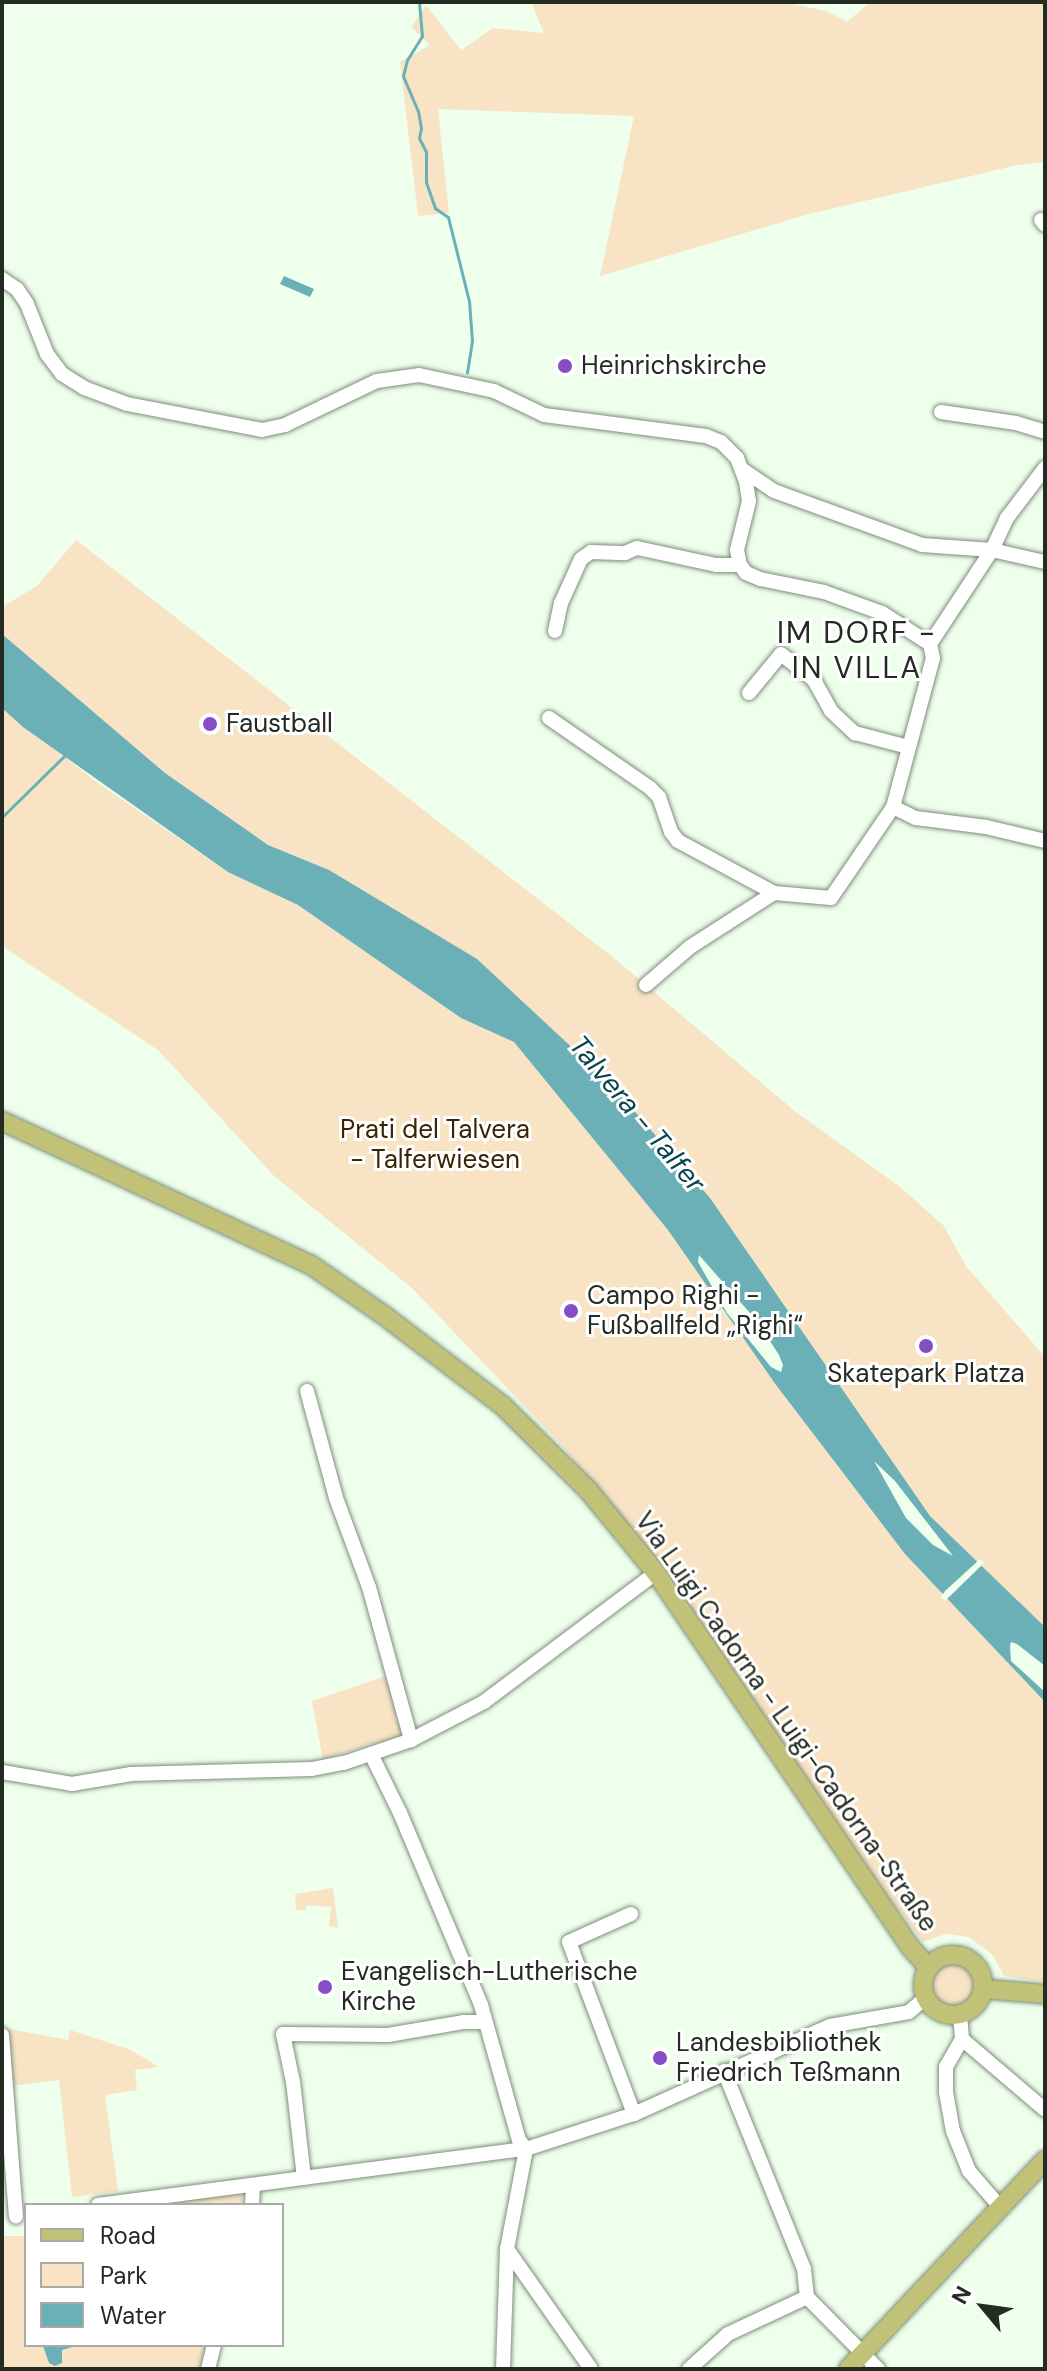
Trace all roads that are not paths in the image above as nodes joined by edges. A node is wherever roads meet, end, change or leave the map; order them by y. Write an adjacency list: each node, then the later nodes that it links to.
1 (2, 279): 5 (street)
2 (941, 412): 3 (street)
3 (1045, 432)
4 (1045, 468): 8 (street)
5 (743, 470): 6 (street); 7 (street)
6 (774, 491): 7 (street); 8 (street)
7 (749, 501): 10 (street)
8 (992, 550): 9 (street); 12 (street)
9 (1045, 562)
10 (740, 565): 11 (street); 12 (street)
11 (555, 631)
12 (930, 644): 15 (street)
13 (749, 693): 15 (street)
14 (549, 718): 18 (street)
15 (908, 747): 16 (street)
16 (893, 807): 17 (street); 18 (street)
17 (1045, 841)
18 (774, 893): 19 (street)
19 (646, 985)
20 (2, 1121): 22 (main road, Via Luigi Cadorna - Luigi-Cadorna-Straße)
21 (307, 1391): 23 (street)
22 (656, 1573): 23 (street); 27 (main road, Via Luigi Cadorna - Luigi-Cadorna-Straße)
23 (411, 1740): 24 (street)
24 (371, 1754): 25 (street); 32 (street)
25 (2, 1772)
26 (631, 1914): 37 (street)
27 (928, 1967): 28 (main road); 30 (main road)
28 (983, 1989): 29 (main road); 31 (main road)
29 (1045, 1994)
30 (925, 1998): 31 (main road); 35 (street)
31 (960, 2015): 33 (street)
32 (484, 2022): 38 (street); 40 (street)
33 (962, 2039): 36 (street); 44 (street)
34 (2, 2045): 45 (street)
35 (724, 2071): 37 (street); 47 (street)
36 (1045, 2110)
37 (634, 2114): 38 (street)
38 (526, 2149): 40 (street); 46 (street)
39 (1045, 2160): 44 (main road)
40 (304, 2178): 41 (street)
41 (253, 2185): 42 (street); 43 (street)
42 (114, 2203)
43 (252, 2203)
44 (1001, 2208): 49 (main road)
45 (15, 2216)
46 (507, 2249): 51 (street); 52 (street)
47 (807, 2297): 49 (street); 53 (street)
48 (214, 2347): 50 (street)
49 (863, 2354): 54 (main road); 55 (street)
50 (208, 2369)
51 (503, 2369)
52 (591, 2369)
53 (689, 2369)
54 (848, 2369)
55 (878, 2369)

